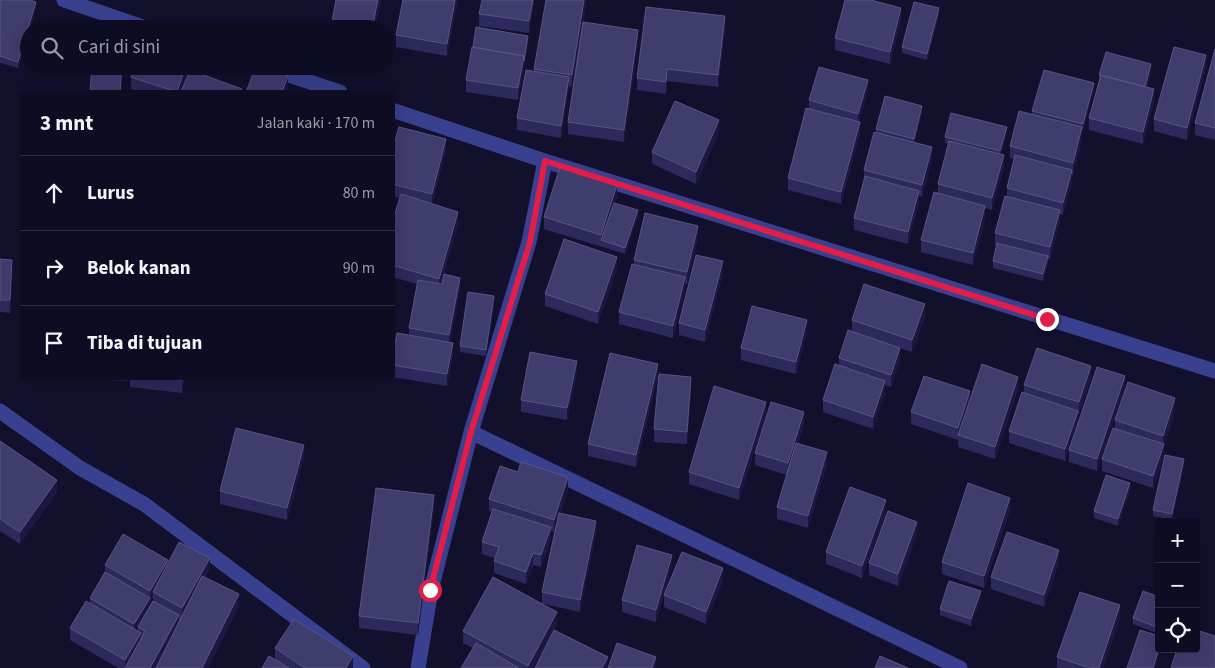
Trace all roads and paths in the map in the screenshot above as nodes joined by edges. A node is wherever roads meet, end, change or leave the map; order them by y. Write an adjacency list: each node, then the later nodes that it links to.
1 (64, 0): 2 (street)
2 (123, 20)
3 (288, 75): 4 (street)
4 (334, 90)
5 (395, 111): 6 (street)
6 (545, 161): 7 (street); 9 (street)
7 (1215, 371)
8 (0, 411): 10 (street)
9 (471, 432): 11 (street); 12 (street)
10 (363, 668)
11 (418, 668)
12 (960, 668)

